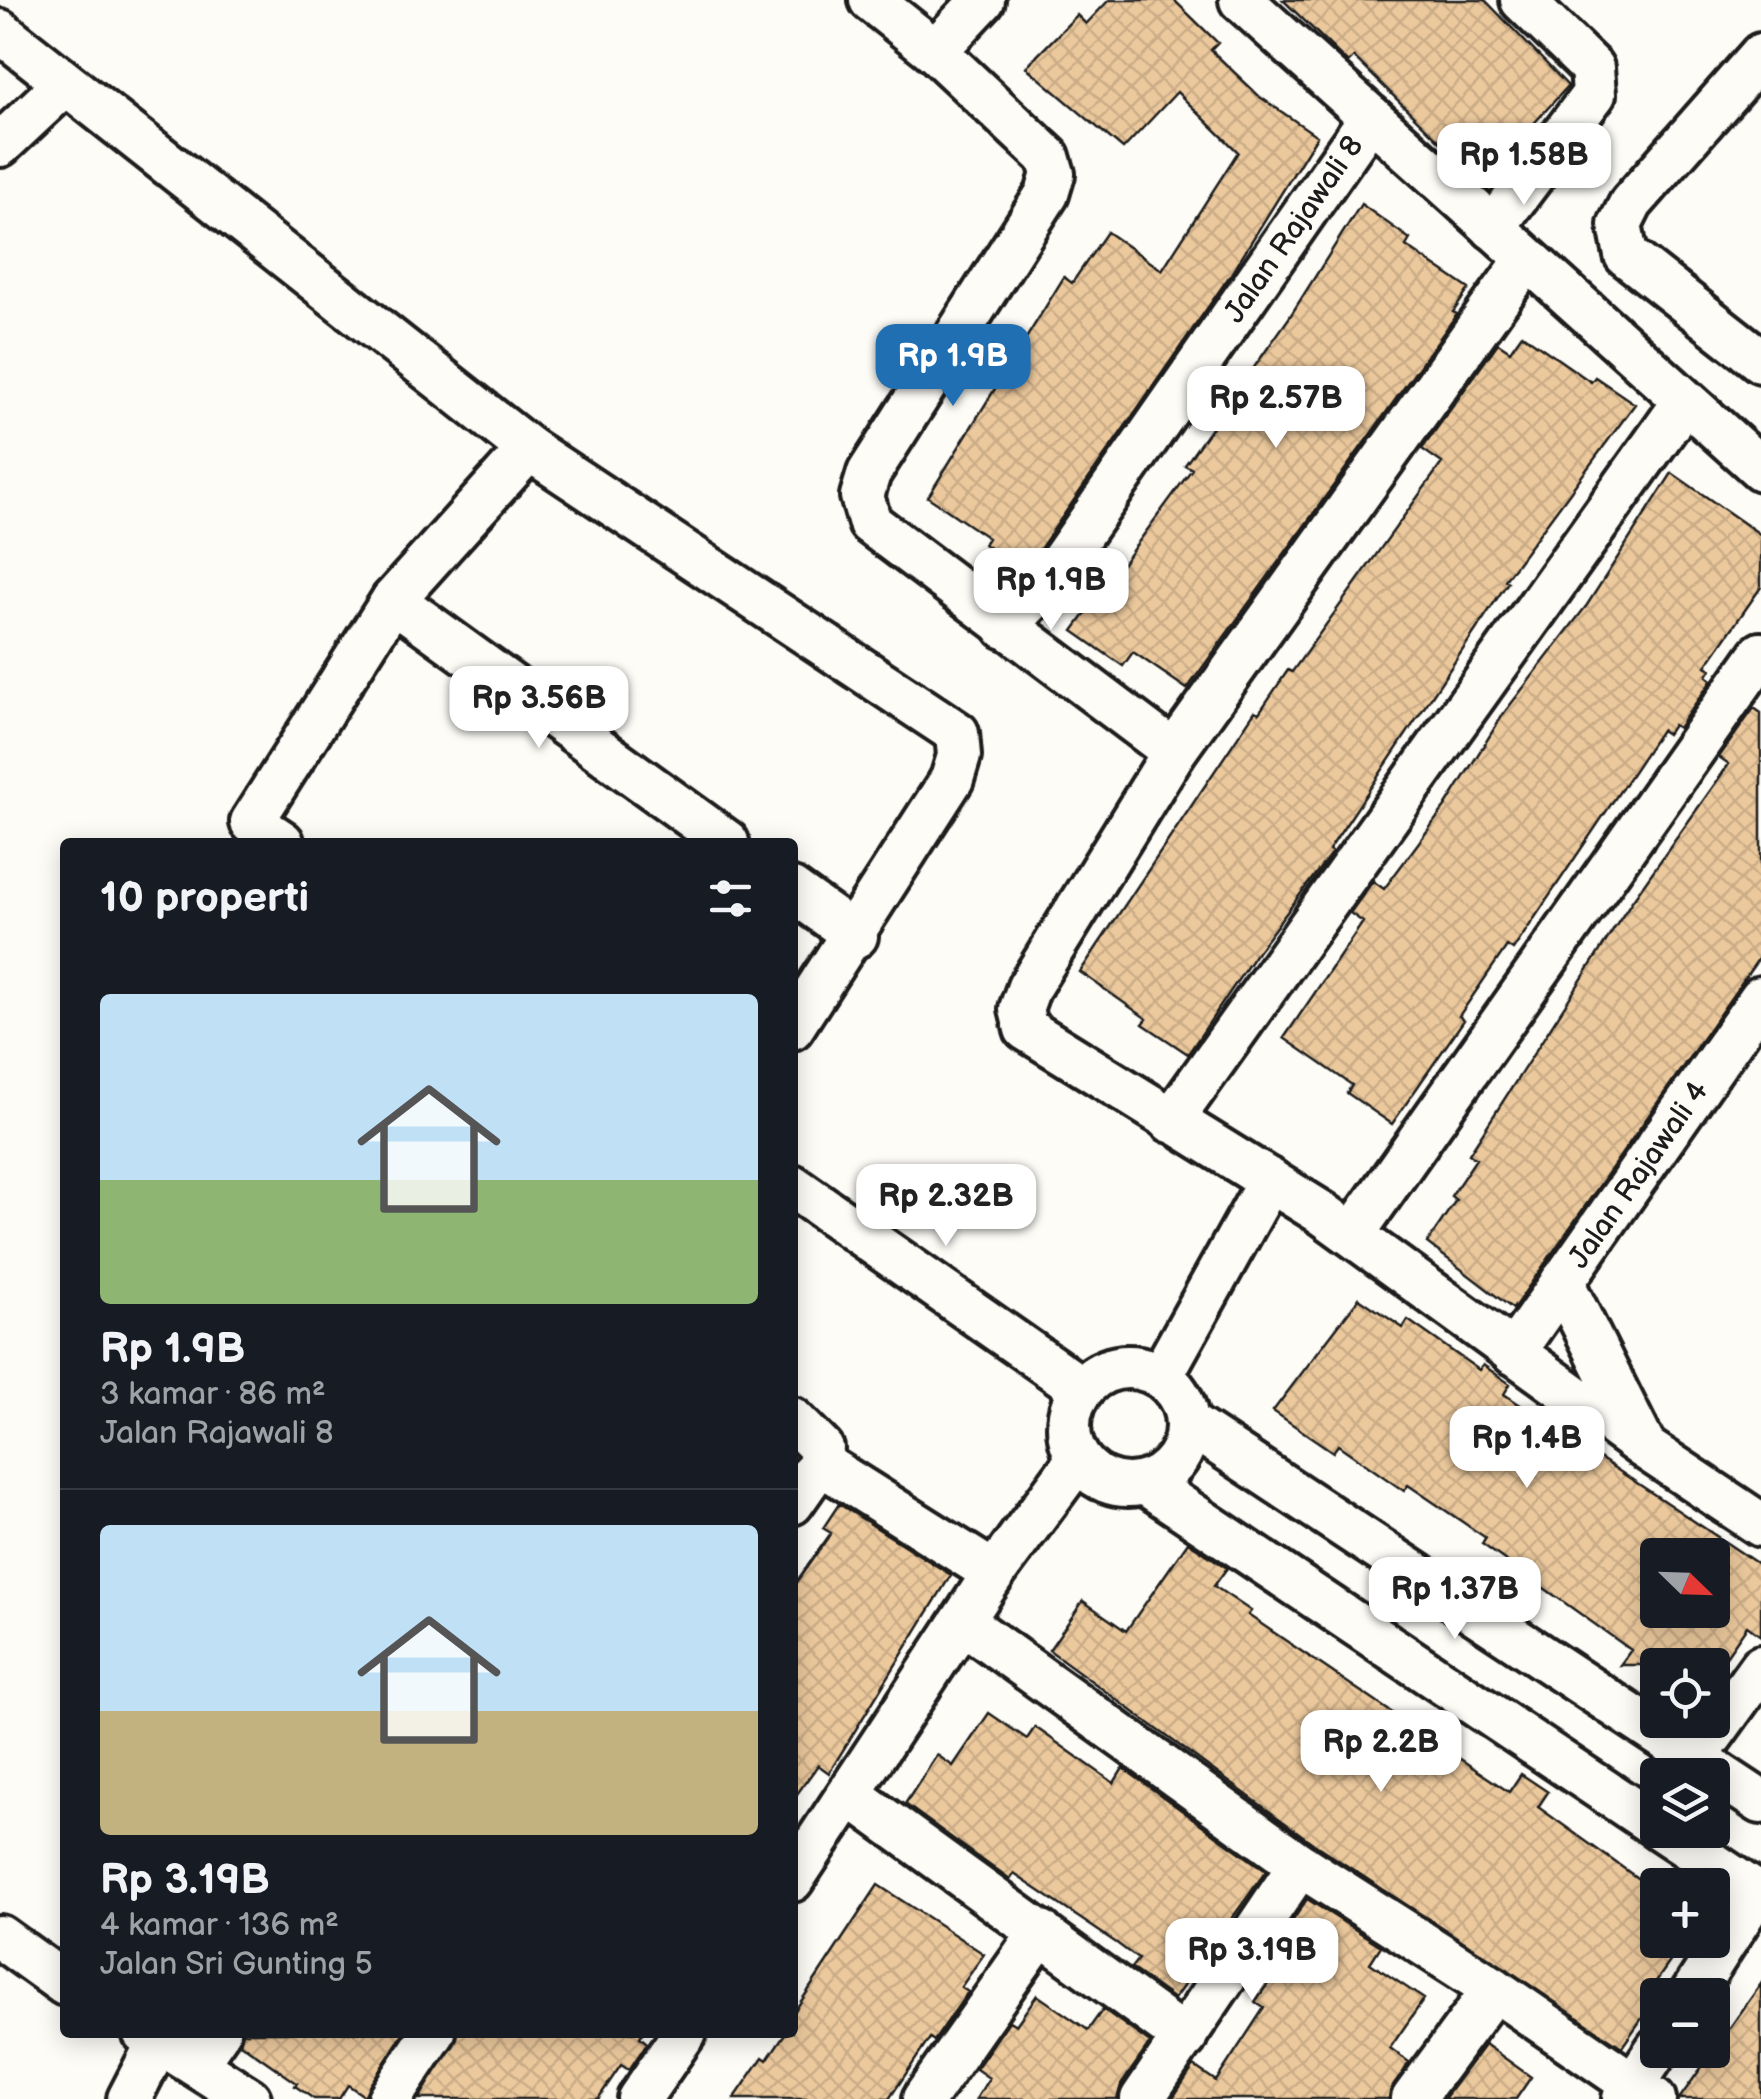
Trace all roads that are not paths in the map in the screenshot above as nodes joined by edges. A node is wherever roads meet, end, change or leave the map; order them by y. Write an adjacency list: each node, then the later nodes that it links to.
1 (871, 0): 6 (street)
2 (983, 0): 6 (street)
3 (1241, 0): 9 (street)
4 (1522, 0): 11 (street)
5 (0, 31): 8 (street)
6 (935, 51): 18 (street)
7 (1761, 55): 13 (street)
8 (65, 84): 10 (street); 15 (street)
9 (1370, 116): 11 (street); 18 (street, Jalan Rajawali 8)
10 (0, 145)
11 (1493, 228): 12 (street)
12 (1527, 259): 14 (street); 20 (street)
13 (1761, 361)
14 (1685, 401): 16 (street); 27 (street)
15 (529, 448): 17 (street); 24 (street)
16 (1761, 469)
17 (393, 600): 21 (street); 22 (street)
18 (1005, 627): 20 (street)
19 (1761, 654): 30 (street)
20 (1174, 752): 27 (street)
21 (276, 838)
22 (721, 838)
23 (798, 894): 24 (street)
24 (856, 936): 26 (street)
25 (1761, 998): 31 (street, Jalan Rajawali 4)
26 (798, 1019)
27 (1171, 1121): 28 (street)
28 (1270, 1180): 30 (street); 33 (street)
29 (798, 1190): 34 (street)
30 (1353, 1234): 32 (street)
31 (1562, 1282): 32 (street, Jalan Rajawali 4); 37 (street)
32 (1514, 1353): 37 (street)
33 (1161, 1376): 34 (street); 35 (street)
34 (1082, 1388): 38 (street)
35 (1188, 1423): 40 (street); 46 (street)
36 (798, 1425): 39 (street)
37 (1644, 1447): 42 (street)
38 (1078, 1459): 40 (street); 43 (street)
39 (820, 1463): 41 (street); 43 (street)
40 (1144, 1484): 49 (street)
41 (798, 1494)
42 (1761, 1524)
43 (994, 1573): 44 (street)
44 (962, 1622): 47 (street); 51 (street)
45 (1761, 1668): 46 (street)
46 (1696, 1757): 48 (street)
47 (852, 1796): 52 (street); 54 (street)
48 (1761, 1802)
49 (1640, 1815)
50 (1690, 1848): 53 (street)
51 (1300, 1865): 58 (street); 63 (street)
52 (798, 1872)
53 (1759, 1895): 56 (street)
54 (1041, 1932): 63 (street); 71 (street)
55 (0, 1937): 57 (street)
56 (1703, 1978)
57 (60, 1980)
58 (1494, 1989): 66 (street); 73 (street)
59 (152, 2038): 67 (street)
60 (157, 2038): 64 (street)
61 (430, 2038): 69 (street)
62 (681, 2038): 70 (street)
63 (1185, 2038): 72 (street)
64 (208, 2048): 68 (street)
65 (1649, 2068): 66 (street)
66 (1638, 2094)
67 (129, 2099)
68 (250, 2099)
69 (390, 2099)
70 (638, 2099)
71 (924, 2099)
72 (1142, 2099)
73 (1413, 2099)

